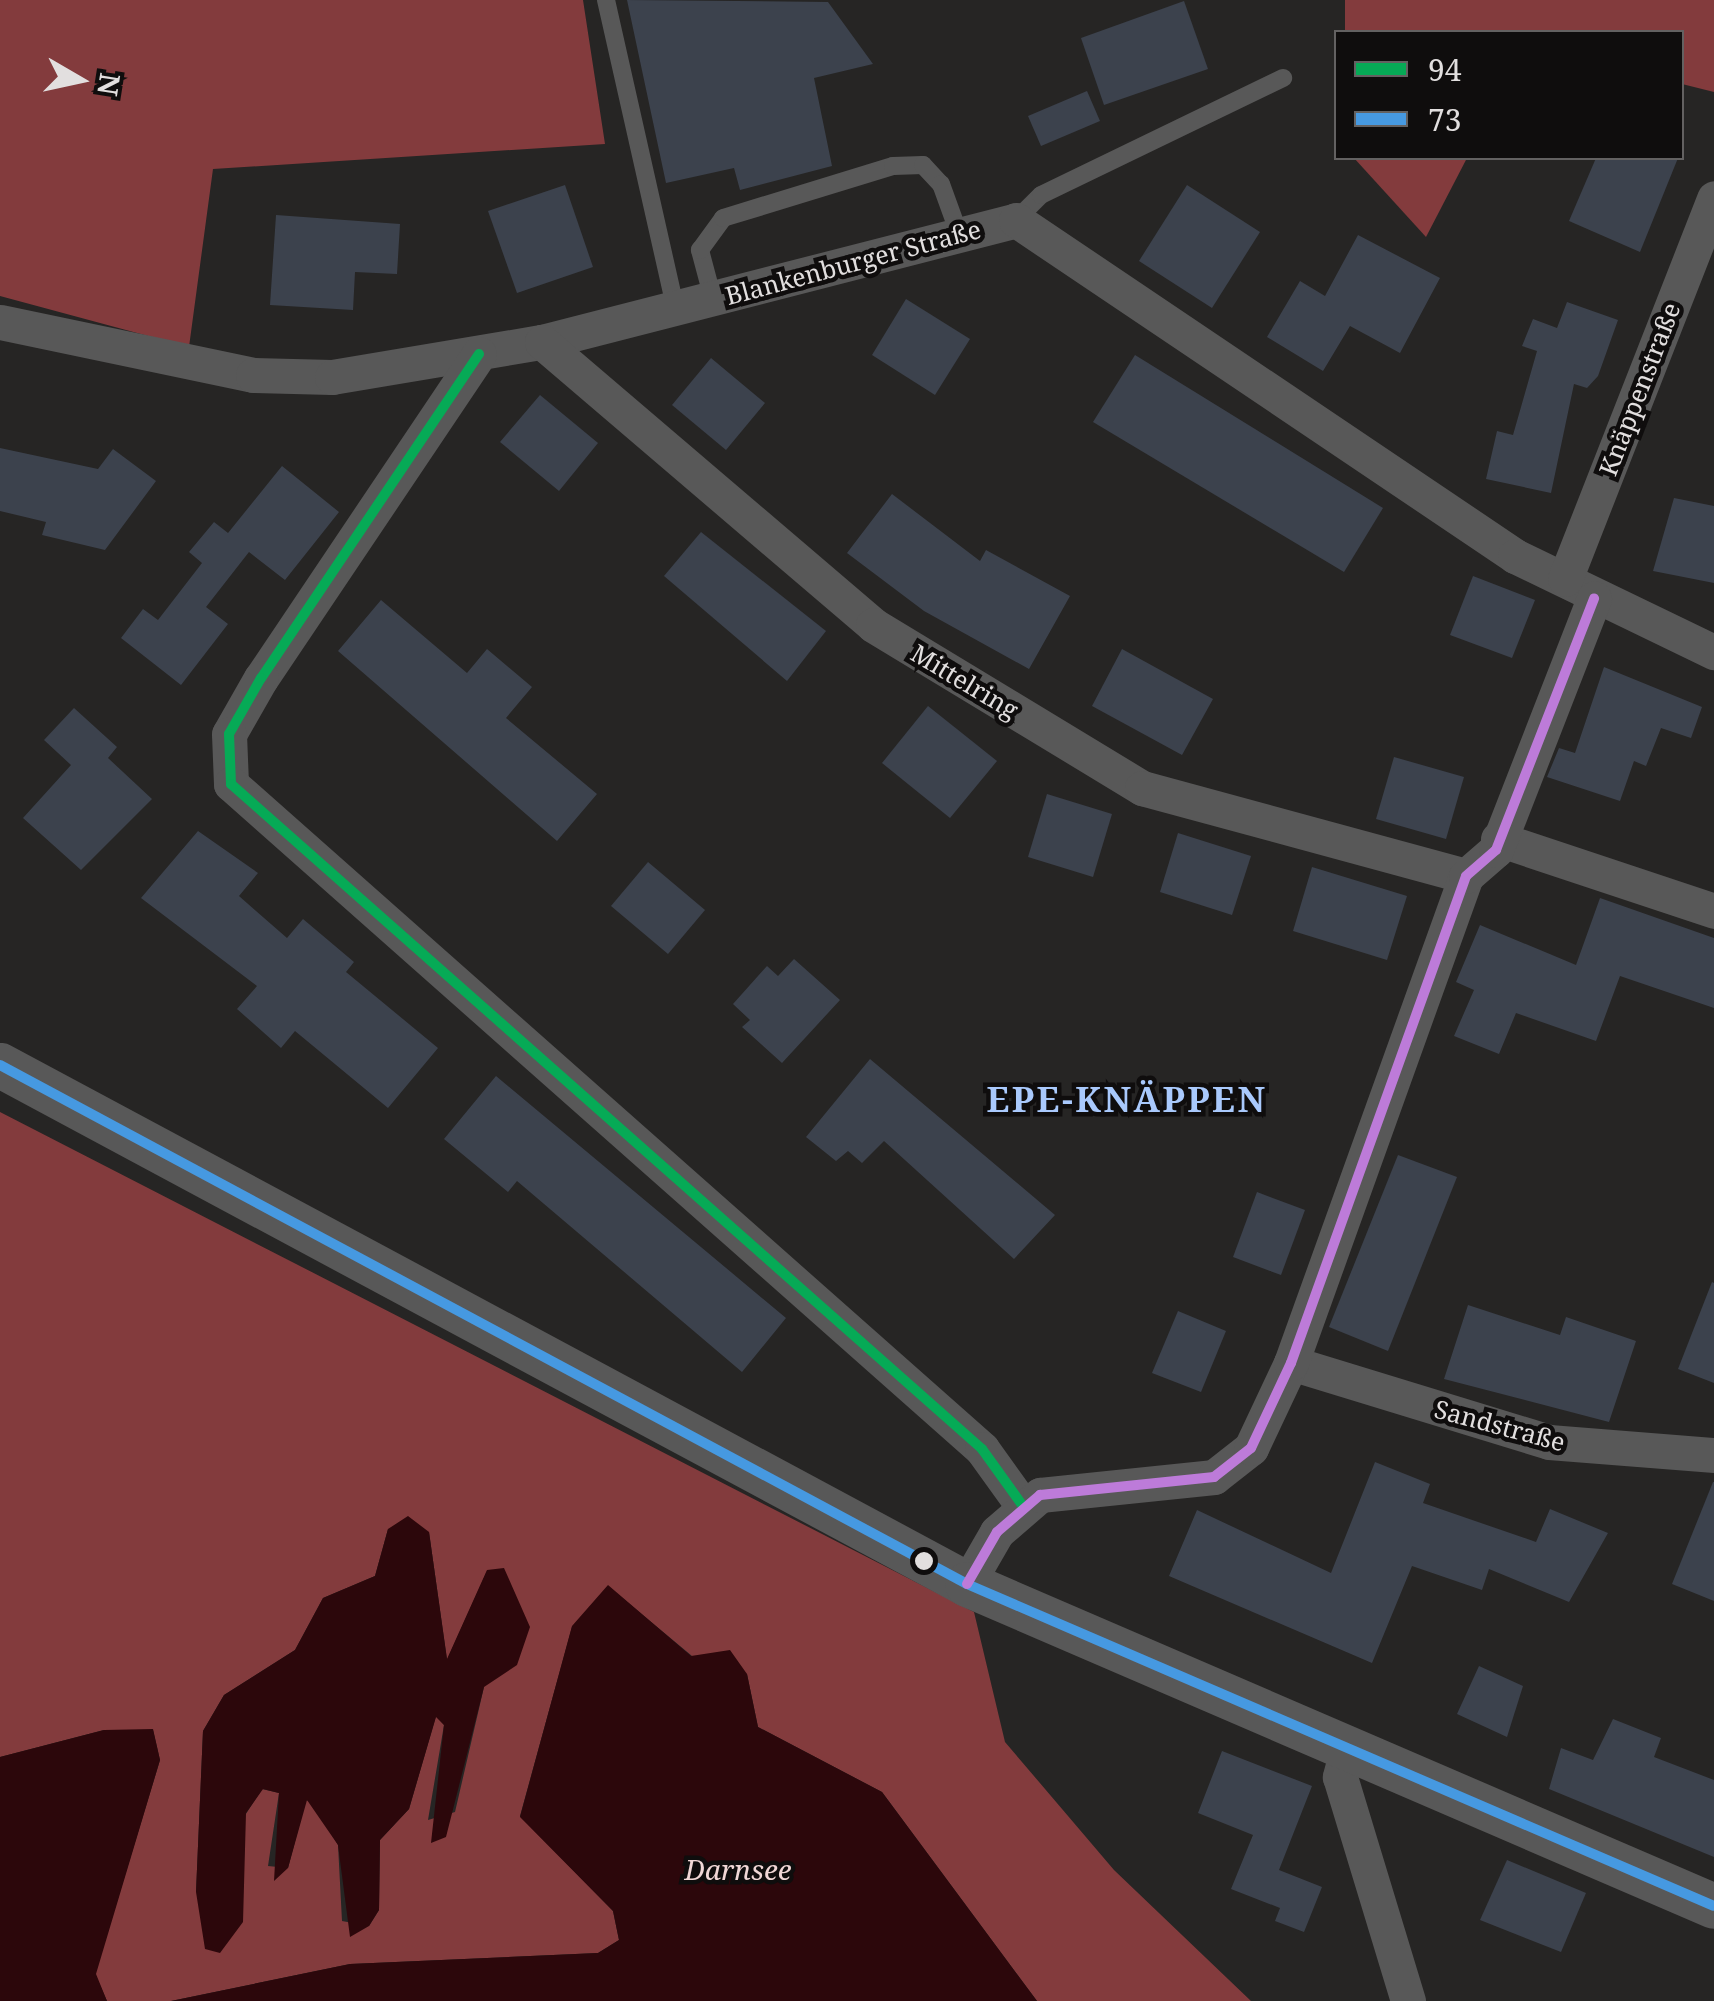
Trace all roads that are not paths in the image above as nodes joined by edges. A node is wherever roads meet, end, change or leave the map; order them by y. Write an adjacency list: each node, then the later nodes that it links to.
1 (606, 0): 7 (lane)
2 (1283, 78): 4 (lane)
3 (1714, 198): 11 (street, Knäppenstraße)
4 (1016, 220): 5 (street, Blankenburger Straße); 11 (street, Blankenburger Straße)
5 (958, 231): 6 (street, Blankenburger Straße); 6 (lane)
6 (713, 299): 7 (street, Blankenburger Straße)
7 (676, 310): 9 (street, Blankenburger Straße)
8 (0, 322): 10 (street, Blankenburger Straße)
9 (542, 342): 10 (street, Blankenburger Straße); 14 (street, Mittelring)
10 (480, 354): 19 (street)
11 (1579, 589): 12 (street, Blankenburger Straße); 13 (street, Knäppenstraße)
12 (1714, 652)
13 (1498, 839): 14 (street, Knäppenstraße); 15 (street)
14 (1466, 876): 17 (street, Knäppenstraße)
15 (1714, 911)
16 (0, 1065): 20 (street)
17 (1292, 1363): 18 (street, Sandstraße); 19 (street, Knäppenstraße)
18 (1714, 1455)
19 (1023, 1506): 20 (street)
20 (967, 1584): 21 (street)
21 (1347, 1750): 22 (street); 23 (street)
22 (1714, 1906)
23 (1408, 2001)

